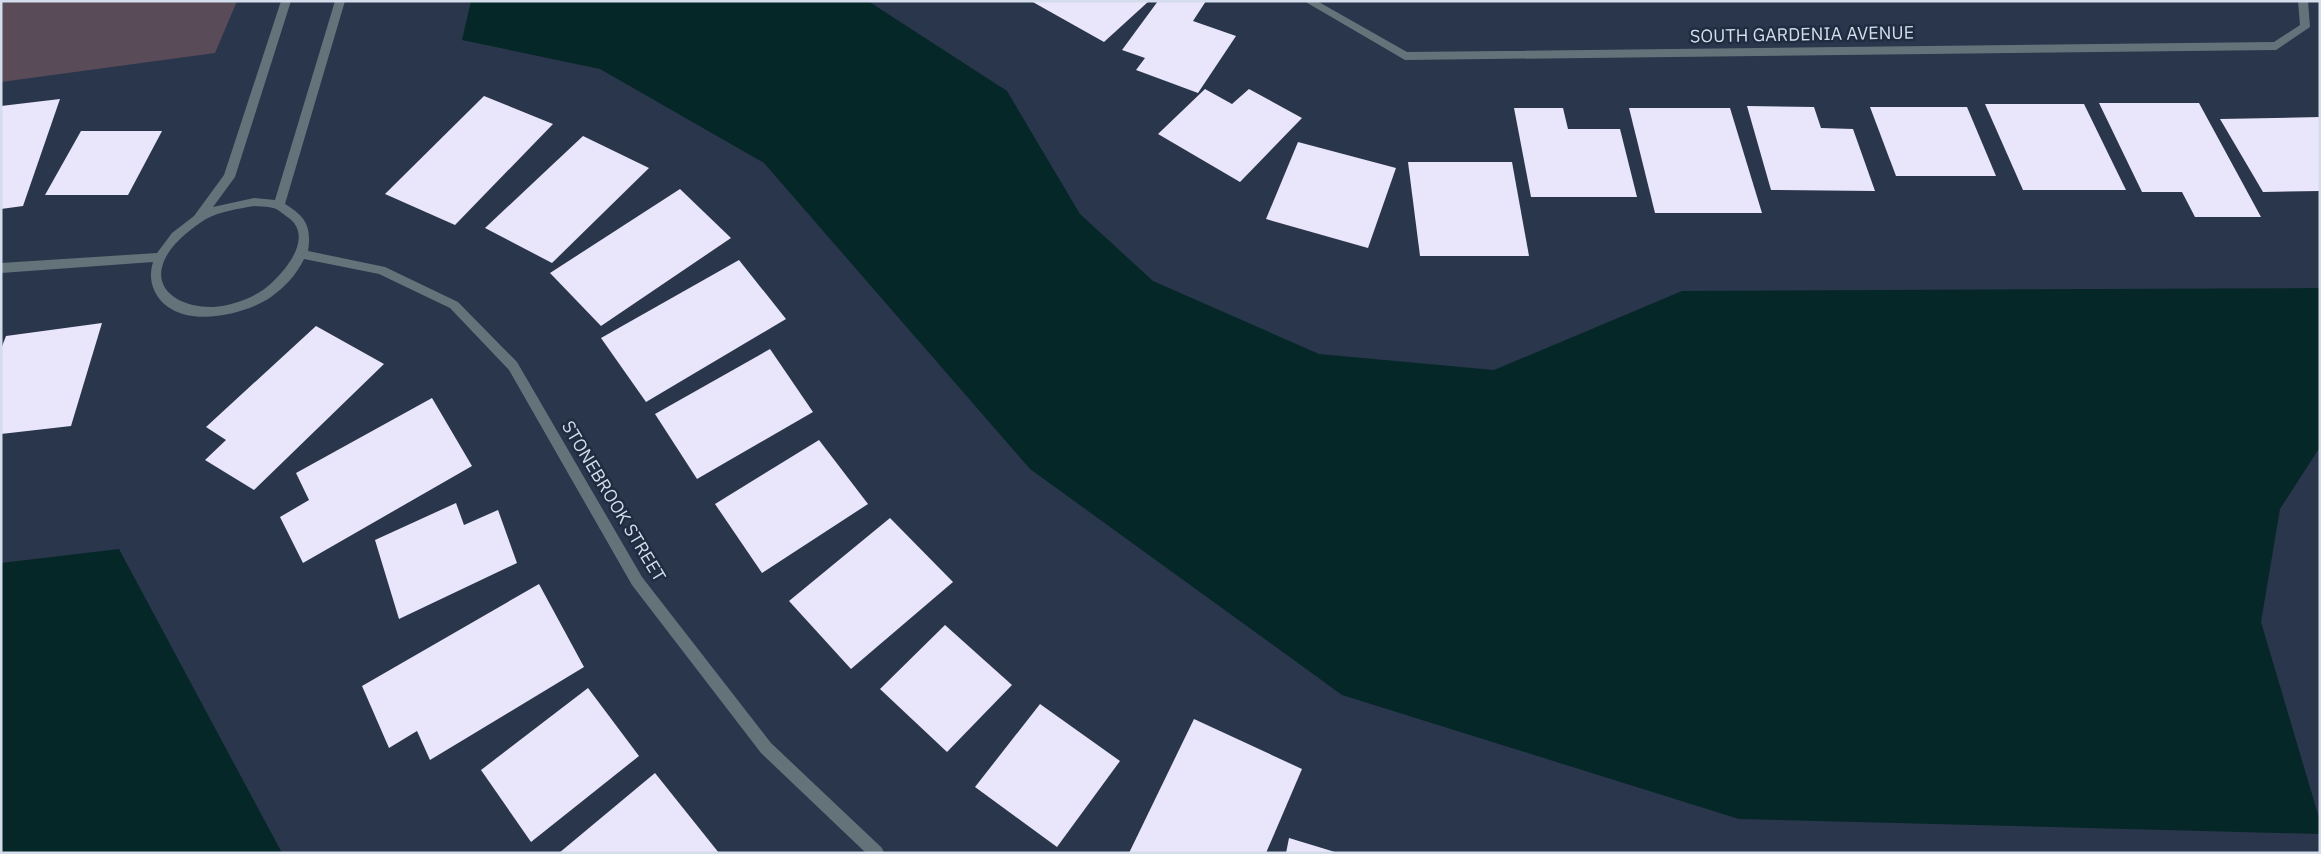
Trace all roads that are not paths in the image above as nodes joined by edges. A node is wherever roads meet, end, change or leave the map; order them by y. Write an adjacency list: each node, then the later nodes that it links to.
1 (286, 1): 6 (street)
2 (340, 1): 5 (street)
3 (1309, 1): 4 (street, SOUTH GARDENIA AVENUE)
4 (2304, 1)
5 (279, 205): 6 (street); 7 (street)
6 (198, 218): 8 (street)
7 (302, 254): 8 (street); 10 (street, STONEBROOK STREET)
8 (160, 258): 9 (street)
9 (1, 268)
10 (877, 853)

